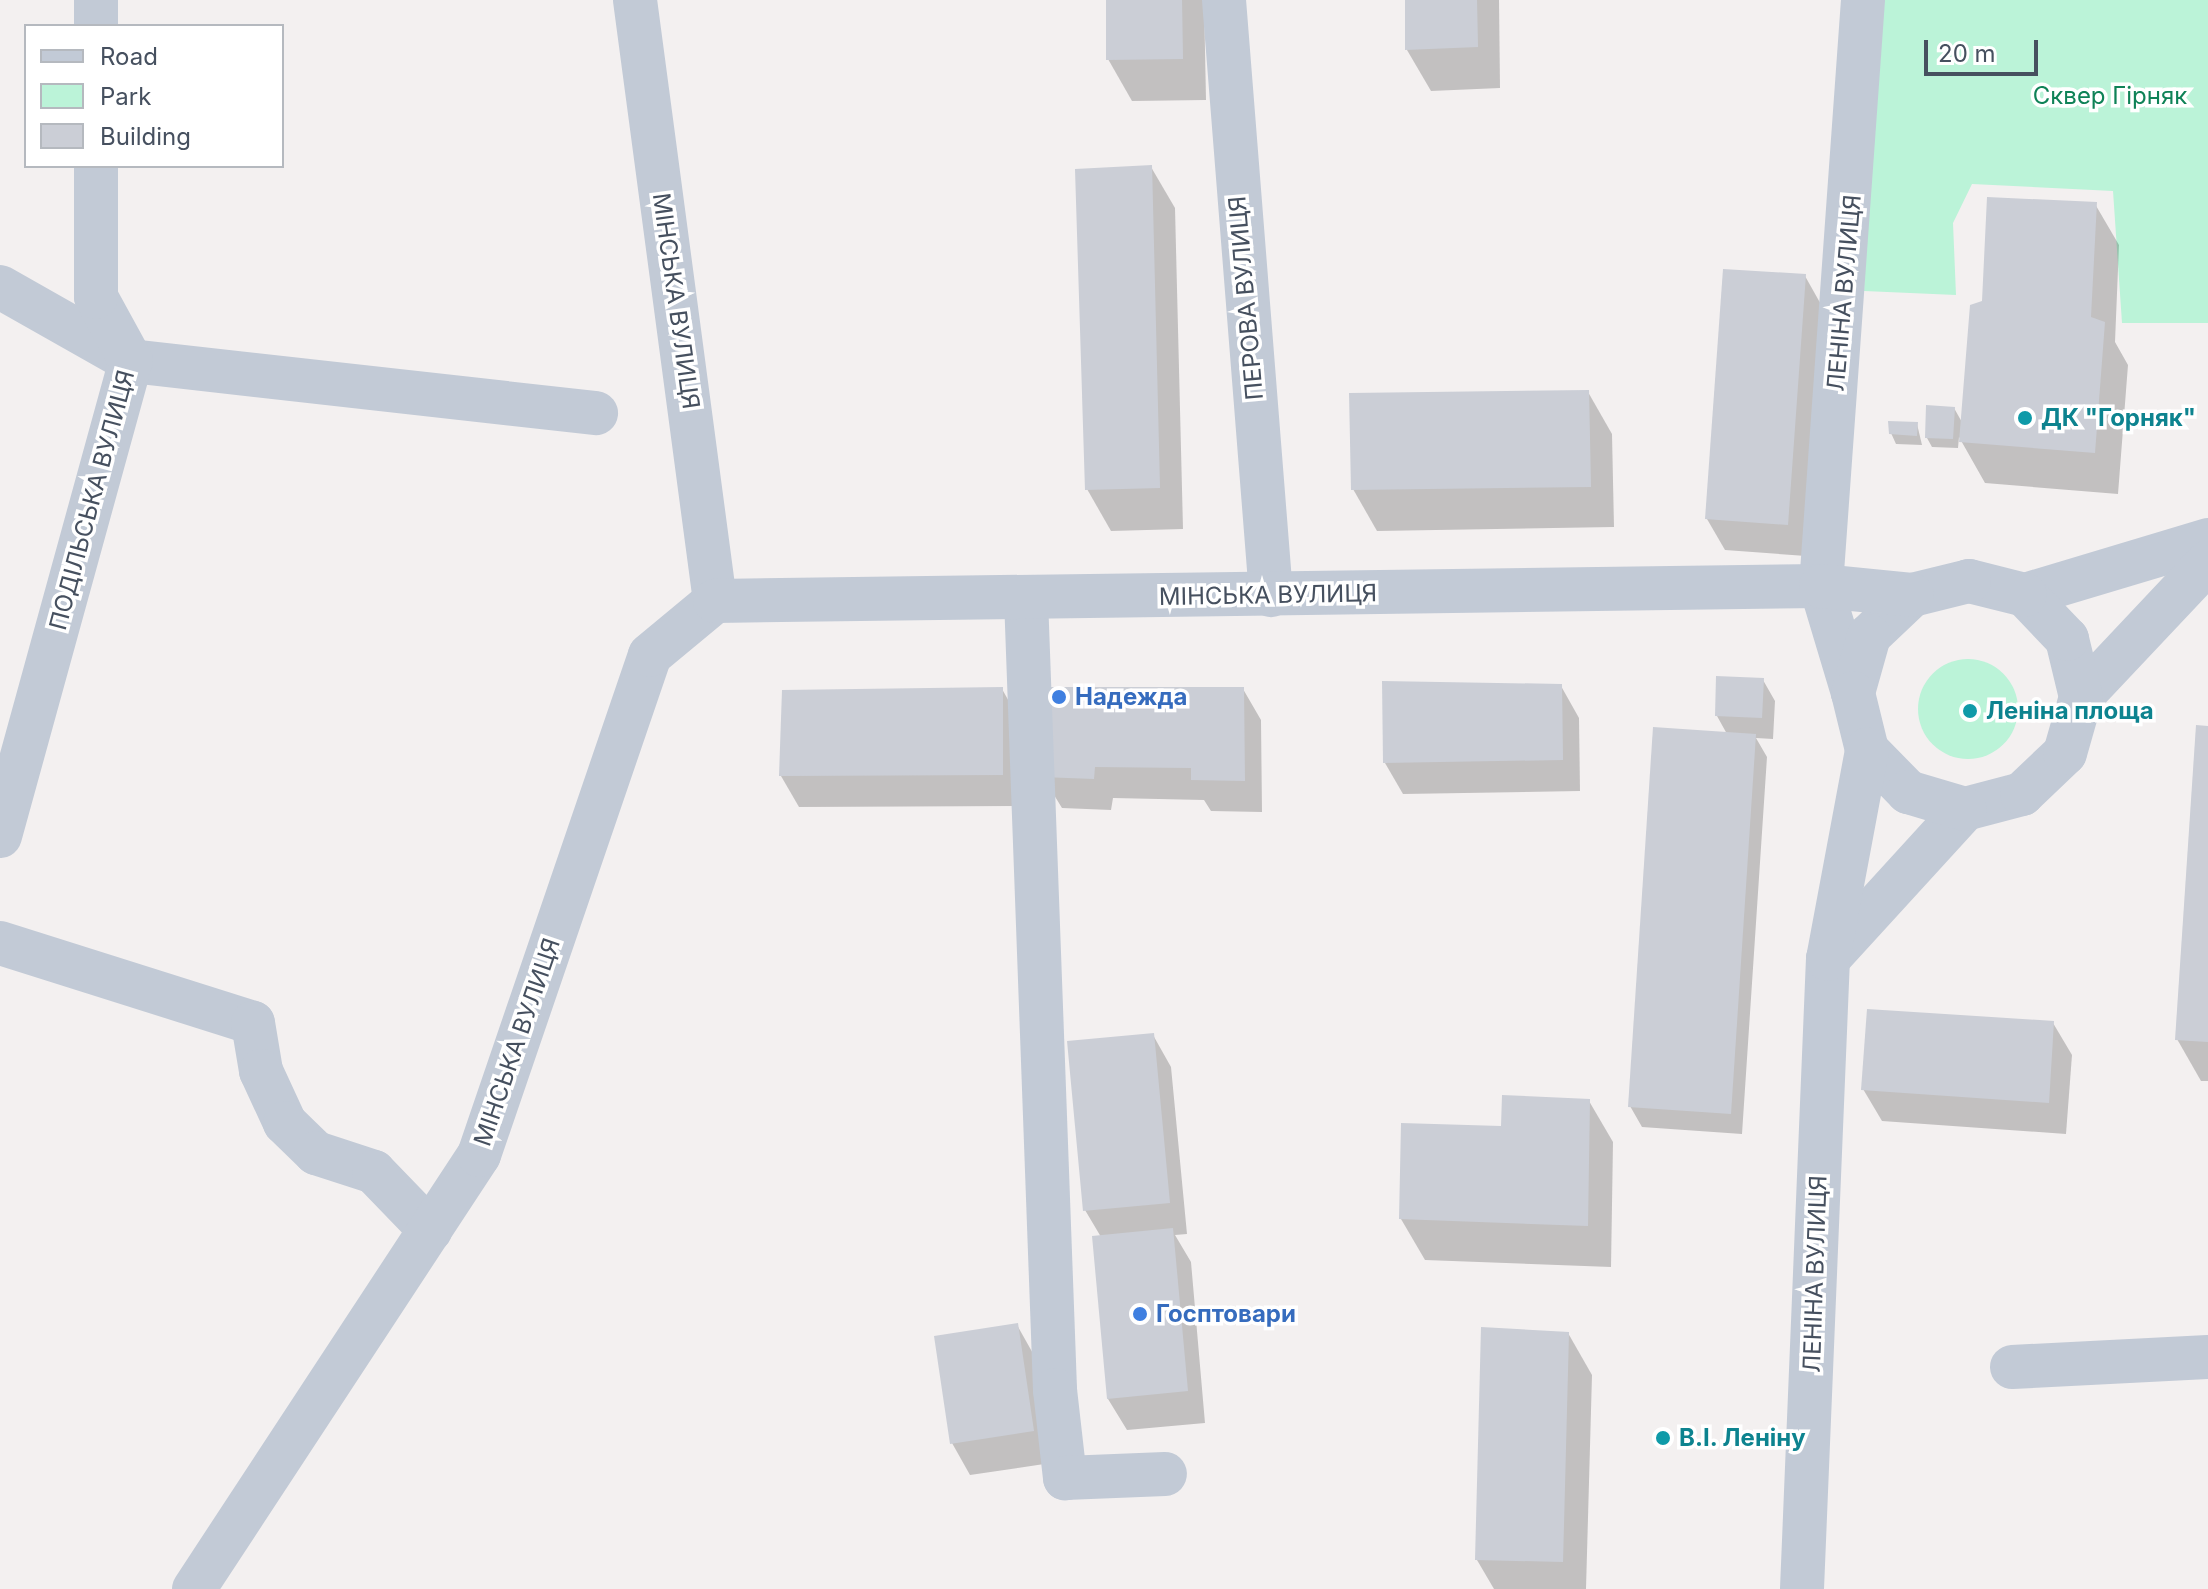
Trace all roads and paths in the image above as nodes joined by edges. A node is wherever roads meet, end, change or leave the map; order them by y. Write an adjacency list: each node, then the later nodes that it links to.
1 (96, 0): 5 (street)
2 (635, 0): 17 (street, МІНСЬКА ВУЛИЦЯ)
3 (1224, 0): 13 (street, ПЕРОВА ВУЛИЦЯ)
4 (1863, 0): 12 (street, ЛЕНІНА ВУЛИЦЯ)
5 (96, 24)
6 (96, 168): 8 (street, ПОДІЛЬСЬКА ВУЛИЦЯ)
7 (0, 287): 8 (street)
8 (131, 361): 9 (street); 22 (street, ПОДІЛЬСЬКА ВУЛИЦЯ)
9 (596, 413)
10 (2208, 540): 15 (street)
11 (2208, 562): 19 (street)
12 (1821, 586): 13 (street, МІНСЬКА ВУЛИЦЯ); 14 (street, МІНСЬКА ВУЛИЦЯ); 18 (street)
13 (1271, 595): 16 (street, МІНСЬКА ВУЛИЦЯ)
14 (1912, 595): 15 (street); 18 (street)
15 (2025, 595): 19 (street)
16 (1026, 598): 17 (street, МІНСЬКА ВУЛИЦЯ); 28 (street)
17 (715, 601): 25 (street, МІНСЬКА ВУЛИЦЯ)
18 (1853, 693): 20 (street)
19 (2081, 697): 21 (street)
20 (1867, 750): 21 (street); 24 (street, ЛЕНІНА ВУЛИЦЯ)
21 (1965, 809): 24 (street)
22 (0, 836)
23 (0, 943): 25 (street)
24 (1828, 959): 30 (street, ЛЕНІНА ВУЛИЦЯ)
25 (430, 1230): 29 (street, МІНСЬКА ВУЛИЦЯ)
26 (2208, 1357): 27 (street)
27 (2012, 1367)
28 (1165, 1474)
29 (194, 1589)
30 (1802, 1589)

